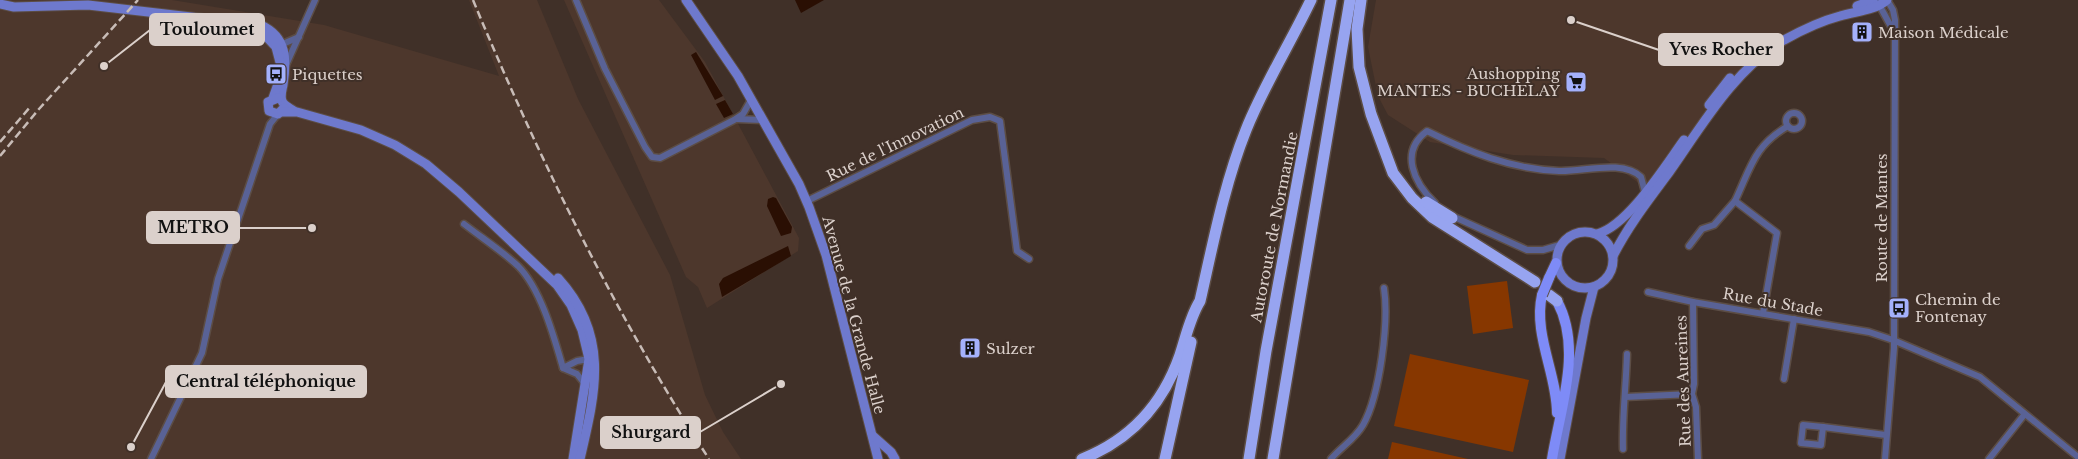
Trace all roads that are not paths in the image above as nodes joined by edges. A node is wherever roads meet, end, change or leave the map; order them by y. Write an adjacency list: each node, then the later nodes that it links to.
1 (316, 0): 11 (street)
2 (576, 0): 17 (street)
3 (686, 0): 14 (street, Avenue de la Grande Halle)
4 (1311, 0): 39 (highway)
5 (1330, 0): 66 (highway, Autoroute de Normandie)
6 (1350, 0): 67 (highway)
7 (1361, 0): 21 (highway)
8 (1881, 1): 22 (street); 31 (street); 43 (street, Route de Mantes)
9 (28, 3): 10 (street); 12 (street)
10 (0, 4)
11 (299, 37): 12 (street); 13 (street)
12 (279, 46): 13 (street); 15 (street)
13 (286, 65): 15 (street)
14 (751, 100): 17 (street); 18 (street, Avenue de la Grande Halle)
15 (280, 105): 16 (street); 19 (street); 30 (street)
16 (268, 109): 19 (street)
17 (734, 120): 18 (street)
18 (762, 120): 24 (street, Avenue de la Grande Halle)
19 (270, 124): 59 (street)
20 (1788, 126): 23 (street)
21 (1384, 147): 25 (highway); 34 (highway)
22 (1644, 192): 25 (street); 27 (street)
23 (1735, 201): 29 (street); 41 (street)
24 (807, 202): 32 (street, Rue de l'Innovation); 55 (street, Avenue de la Grande Halle)
25 (1452, 218): 28 (street)
26 (464, 224): 47 (street)
27 (1597, 234): 28 (street); 31 (street)
28 (1560, 245): 33 (street)
29 (1689, 246)
30 (522, 250): 45 (street); 46 (street)
31 (1613, 256): 35 (street)
32 (1029, 259)
33 (1556, 263): 35 (street); 38 (main road, bridge)
34 (1535, 282)
35 (1594, 287): 70 (street)
36 (1384, 288): 68 (street)
37 (1648, 292): 40 (street, Rue du Stade)
38 (1549, 297): 54 (main road); 54 (main road)
39 (1200, 301): 64 (highway); 65 (highway)
40 (1693, 302): 41 (street, Rue du Stade); 50 (street, Rue des Aureines)
41 (1763, 313): 42 (street, Rue du Stade)
42 (1794, 319): 43 (street, Rue du Stade); 48 (street)
43 (1894, 340): 52 (street); 56 (street, Route de Mantes)
44 (1627, 354): 51 (street)
45 (589, 359): 46 (street); 47 (street); 49 (street)
46 (595, 367): 61 (street)
47 (563, 368): 49 (street)
48 (1784, 379)
49 (586, 384): 60 (street)
50 (1692, 394): 51 (street); 71 (street, Rue des Aureines)
51 (1625, 397): 57 (street)
52 (2024, 415): 58 (street); 73 (street)
53 (1823, 427): 56 (street)
54 (1557, 429): 69 (main road)
55 (871, 432): 62 (street, Avenue de la Grande Halle); 63 (street)
56 (1886, 435): 72 (street, Route de Mantes)
57 (1623, 449)
58 (2078, 457)
59 (152, 459)
60 (574, 459)
61 (580, 459)
62 (878, 459)
63 (895, 459)
64 (1082, 459)
65 (1165, 459)
66 (1249, 459)
67 (1273, 459)
68 (1331, 459)
69 (1552, 459)
70 (1560, 459)
71 (1698, 459)
72 (1885, 459)
73 (1989, 459)

